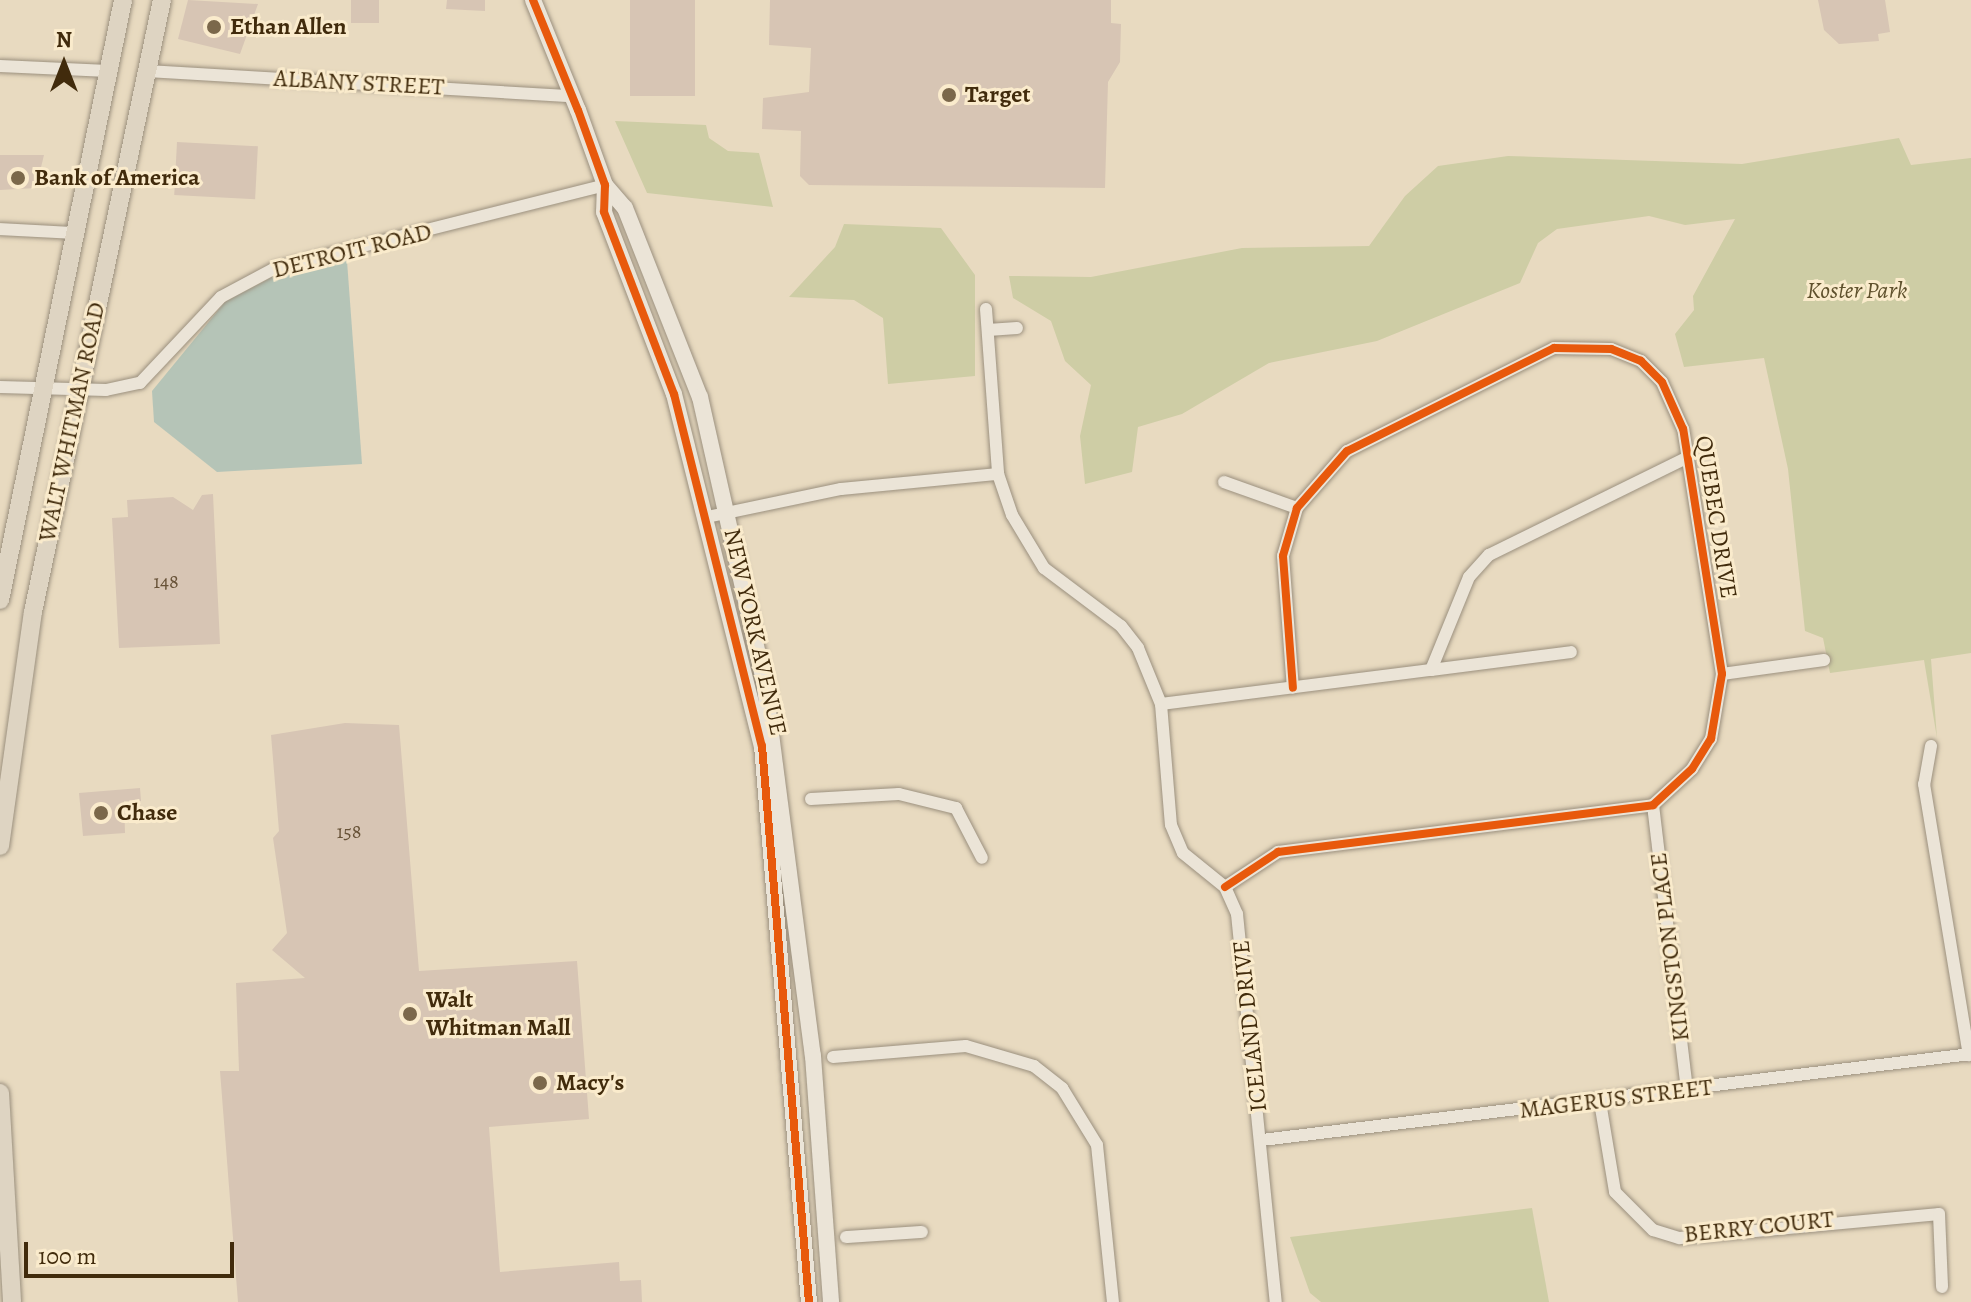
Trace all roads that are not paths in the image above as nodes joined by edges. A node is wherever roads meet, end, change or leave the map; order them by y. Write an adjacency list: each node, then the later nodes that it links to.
1 (123, 0): 5 (main road, WALT WHITMAN ROAD)
2 (162, 0): 6 (main road, WALT WHITMAN ROAD)
3 (533, 0): 7 (street, NEW YORK AVENUE)
4 (0, 66): 5 (street)
5 (108, 71): 10 (main road, WALT WHITMAN ROAD)
6 (147, 71): 7 (street, ALBANY STREET); 16 (main road, WALT WHITMAN ROAD)
7 (571, 96): 8 (street, NEW YORK AVENUE)
8 (605, 185): 16 (street, DETROIT ROAD); 21 (street, NEW YORK AVENUE); 22 (street, NEW YORK AVENUE)
9 (0, 229): 10 (street)
10 (75, 233): 15 (main road, WALT WHITMAN ROAD)
11 (986, 309): 13 (street)
12 (1017, 328): 13 (street)
13 (988, 330): 18 (street)
14 (0, 387): 15 (street, DETROIT ROAD)
15 (43, 388): 16 (street, DETROIT ROAD); 23 (main road, WALT WHITMAN ROAD)
16 (78, 389): 32 (main road, WALT WHITMAN ROAD)
17 (1688, 457): 20 (street, QUEBEC DRIVE); 27 (street); 28 (street, QUEBEC DRIVE)
18 (998, 474): 21 (street); 30 (street)
19 (1224, 482): 20 (street)
20 (1297, 508): 29 (street, QUEBEC DRIVE)
21 (729, 513): 22 (street); 49 (street, NEW YORK AVENUE)
22 (707, 517): 48 (street, NEW YORK AVENUE)
23 (5, 545): 24 (main road, WALT WHITMAN ROAD)
24 (0, 600)
25 (1571, 652): 27 (street)
26 (1824, 660): 28 (street)
27 (1431, 670): 29 (street)
28 (1722, 674): 34 (street, QUEBEC DRIVE)
29 (1293, 688): 30 (street)
30 (1161, 704): 37 (street)
31 (1931, 746): 38 (street)
32 (5, 771): 35 (main road, WALT WHITMAN ROAD)
33 (811, 799): 36 (street)
34 (1653, 805): 37 (street); 40 (street, KINGSTON PLACE)
35 (0, 846)
36 (982, 858)
37 (1225, 887): 43 (street, ICELAND DRIVE)
38 (1970, 1054): 40 (street, MAGERUS STREET)
39 (833, 1057): 50 (street)
40 (1687, 1089): 42 (street, MAGERUS STREET)
41 (0, 1093): 47 (main road)
42 (1600, 1102): 43 (street, MAGERUS STREET); 46 (street, BERRY COURT)
43 (1262, 1140): 51 (street, ICELAND DRIVE)
44 (922, 1232): 45 (street)
45 (846, 1237)
46 (1942, 1287)
47 (12, 1302)
48 (809, 1302)
49 (831, 1302)
50 (1113, 1302)
51 (1276, 1302)

